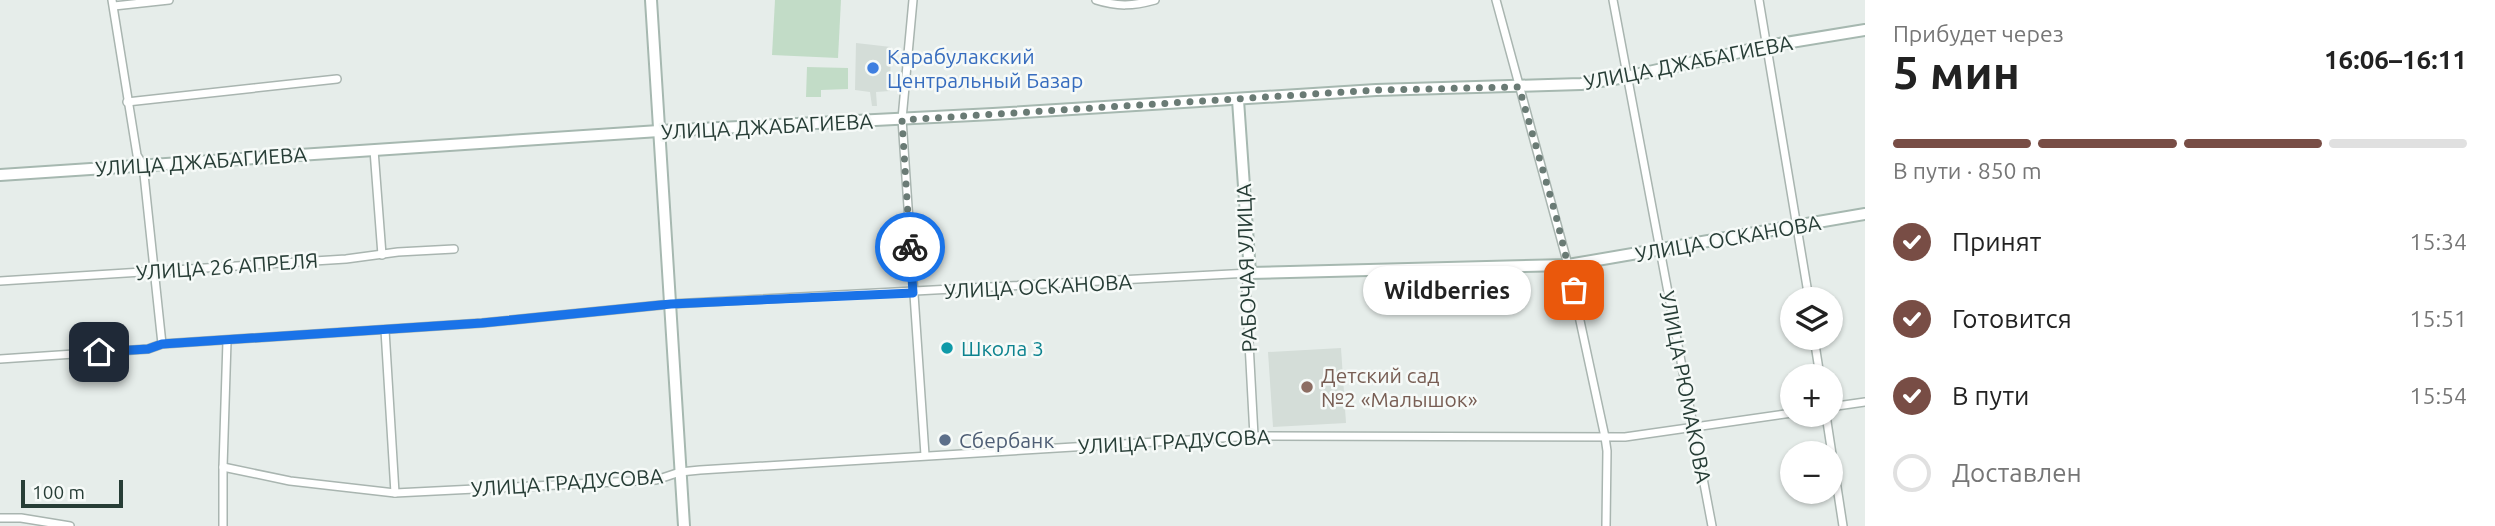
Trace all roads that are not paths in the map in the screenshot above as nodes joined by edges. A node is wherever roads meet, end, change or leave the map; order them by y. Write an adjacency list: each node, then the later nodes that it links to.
1 (169, 0): 9 (street)
2 (651, 0): 18 (main road)
3 (913, 0): 17 (street)
4 (1096, 0): 5 (street)
5 (1154, 0)
6 (1496, 0): 14 (street)
7 (1613, 0): 12 (street, УЛИЦА РЮМАКОВА)
8 (1759, 0): 11 (street)
9 (113, 3): 16 (street)
10 (1865, 30): 11 (main road, УЛИЦА ДЖАБАГИЕВА)
11 (1767, 46): 12 (main road, УЛИЦА ДЖАБАГИЕВА); 23 (street)
12 (1626, 77): 14 (main road, УЛИЦА ДЖАБАГИЕВА); 25 (street, УЛИЦА РЮМАКОВА)
13 (337, 79): 16 (street)
14 (1519, 87): 15 (main road, УЛИЦА ДЖАБАГИЕВА); 27 (street)
15 (1238, 100): 17 (main road, УЛИЦА ДЖАБАГИЕВА); 29 (main road, РАБОЧАЯ УЛИЦА)
16 (127, 102): 20 (street)
17 (902, 120): 18 (main road, УЛИЦА ДЖАБАГИЕВА); 32 (street)
18 (659, 131): 19 (main road, УЛИЦА ДЖАБАГИЕВА); 33 (main road)
19 (374, 150): 20 (main road, УЛИЦА ДЖАБАГИЕВА); 26 (street)
20 (143, 165): 21 (main road, УЛИЦА ДЖАБАГИЕВА); 28 (street)
21 (0, 175)
22 (1865, 215): 23 (main road, УЛИЦА ОСКАНОВА)
23 (1797, 225): 25 (main road, УЛИЦА ОСКАНОВА); 31 (street)
24 (454, 249): 26 (street, УЛИЦА 26 АПРЕЛЯ)
25 (1659, 250): 27 (main road, УЛИЦА ОСКАНОВА); 42 (street, УЛИЦА РЮМАКОВА)
26 (382, 255): 28 (street, УЛИЦА 26 АПРЕЛЯ)
27 (1568, 265): 29 (main road, УЛИЦА ОСКАНОВА); 44 (street)
28 (155, 271): 30 (street, УЛИЦА 26 АПРЕЛЯ); 36 (street)
29 (1250, 273): 32 (street, УЛИЦА ОСКАНОВА); 43 (street, РАБОЧАЯ УЛИЦА)
30 (0, 281)
31 (1807, 287)
32 (913, 293): 33 (street, УЛИЦА ОСКАНОВА); 45 (street)
33 (671, 304): 34 (street, УЛИЦА ОСКАНОВА); 47 (main road)
34 (385, 330): 35 (street, УЛИЦА ОСКАНОВА); 48 (street)
35 (227, 341): 36 (street, УЛИЦА ОСКАНОВА); 46 (street)
36 (162, 344): 37 (street, УЛИЦА ОСКАНОВА)
37 (0, 359)
38 (1865, 402): 39 (street)
39 (1843, 405)
40 (1780, 415): 42 (street, УЛИЦА ГРАДУСОВА)
41 (1828, 427): 55 (street)
42 (1695, 428): 44 (street, УЛИЦА ГРАДУСОВА); 54 (street, УЛИЦА РЮМАКОВА)
43 (1254, 436): 44 (street, УЛИЦА ГРАДУСОВА); 45 (street, УЛИЦА ГРАДУСОВА)
44 (1605, 438): 53 (street)
45 (925, 455): 47 (street, УЛИЦА ГРАДУСОВА)
46 (223, 467): 48 (street, УЛИЦА ГРАДУСОВА); 51 (street)
47 (680, 472): 48 (street, УЛИЦА ГРАДУСОВА); 52 (main road)
48 (395, 493)
49 (0, 518): 50 (street)
50 (70, 526)
51 (223, 526)
52 (684, 526)
53 (1606, 526)
54 (1712, 526)
55 (1843, 526)

